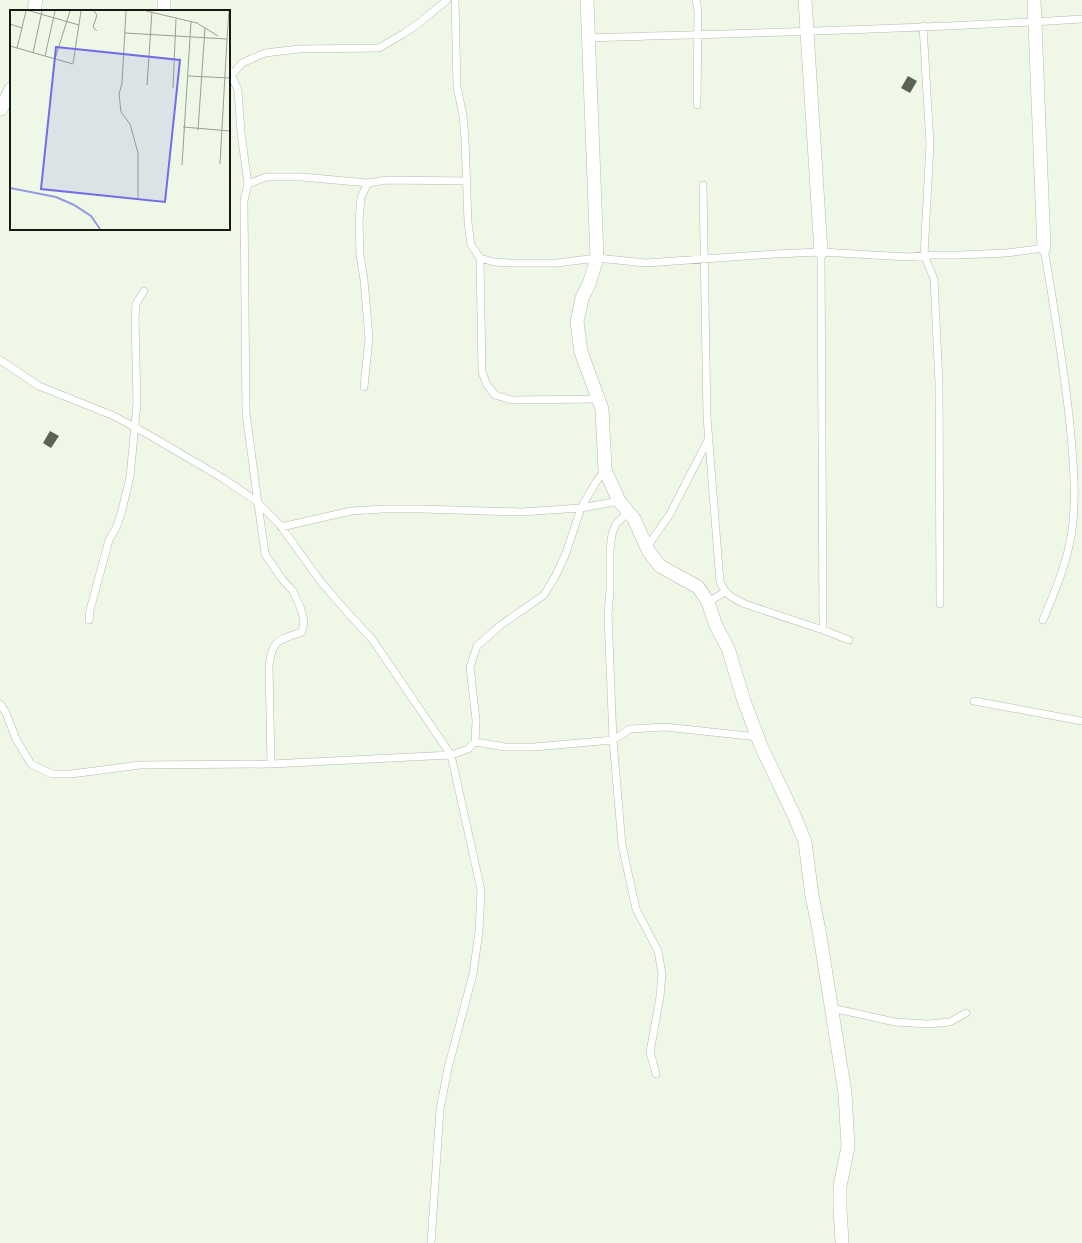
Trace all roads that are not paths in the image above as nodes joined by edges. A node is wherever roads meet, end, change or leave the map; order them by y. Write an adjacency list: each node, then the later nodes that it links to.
1 (36, 0): 8 (street)
2 (447, 0): 15 (lane)
3 (455, 0): 19 (lane)
4 (588, 0): 14 (street)
5 (696, 0): 13 (lane)
6 (805, 0): 12 (street)
7 (1034, 0): 10 (street)
8 (34, 10)
9 (1082, 19): 10 (lane)
10 (1035, 22): 11 (lane); 23 (street)
11 (923, 26): 12 (lane); 25 (lane)
12 (807, 31): 13 (lane); 24 (street)
13 (698, 35): 14 (lane); 17 (lane)
14 (589, 38): 27 (street)
15 (230, 73): 21 (lane)
16 (10, 92): 18 (street)
17 (698, 105)
18 (3, 110)
19 (467, 182): 20 (lane); 26 (lane)
20 (368, 183): 21 (lane); 31 (lane)
21 (248, 184): 36 (lane)
22 (703, 185): 28 (lane)
23 (1044, 248): 25 (lane); 45 (lane)
24 (821, 252): 25 (lane); 28 (lane); 46 (lane)
25 (924, 255): 43 (lane)
26 (480, 258): 27 (lane); 32 (lane)
27 (597, 258): 28 (lane); 32 (street)
28 (705, 259): 34 (lane)
29 (144, 291): 33 (lane)
30 (0, 360): 33 (lane)
31 (364, 387)
32 (598, 399): 35 (street)
33 (135, 427): 36 (lane); 44 (lane)
34 (709, 438): 40 (lane); 41 (lane)
35 (605, 470): 37 (street); 38 (lane)
36 (258, 502): 39 (lane); 55 (lane)
37 (624, 506): 38 (lane); 40 (street); 52 (lane)
38 (581, 508): 39 (lane); 53 (lane)
39 (281, 527): 54 (lane)
40 (647, 547): 42 (street)
41 (725, 592): 42 (lane); 46 (lane)
42 (708, 602): 51 (street)
43 (940, 604)
44 (89, 620)
45 (1043, 620)
46 (823, 630): 47 (lane)
47 (849, 640)
48 (974, 701): 50 (lane)
49 (0, 704): 55 (lane)
50 (1082, 721)
51 (758, 737): 52 (lane); 56 (street)
52 (613, 740): 53 (lane); 58 (lane)
53 (475, 742): 54 (lane)
54 (451, 754): 55 (lane); 60 (lane)
55 (271, 764)
56 (832, 1008): 57 (lane); 59 (street)
57 (966, 1013)
58 (656, 1074)
59 (842, 1241)
60 (431, 1243)

